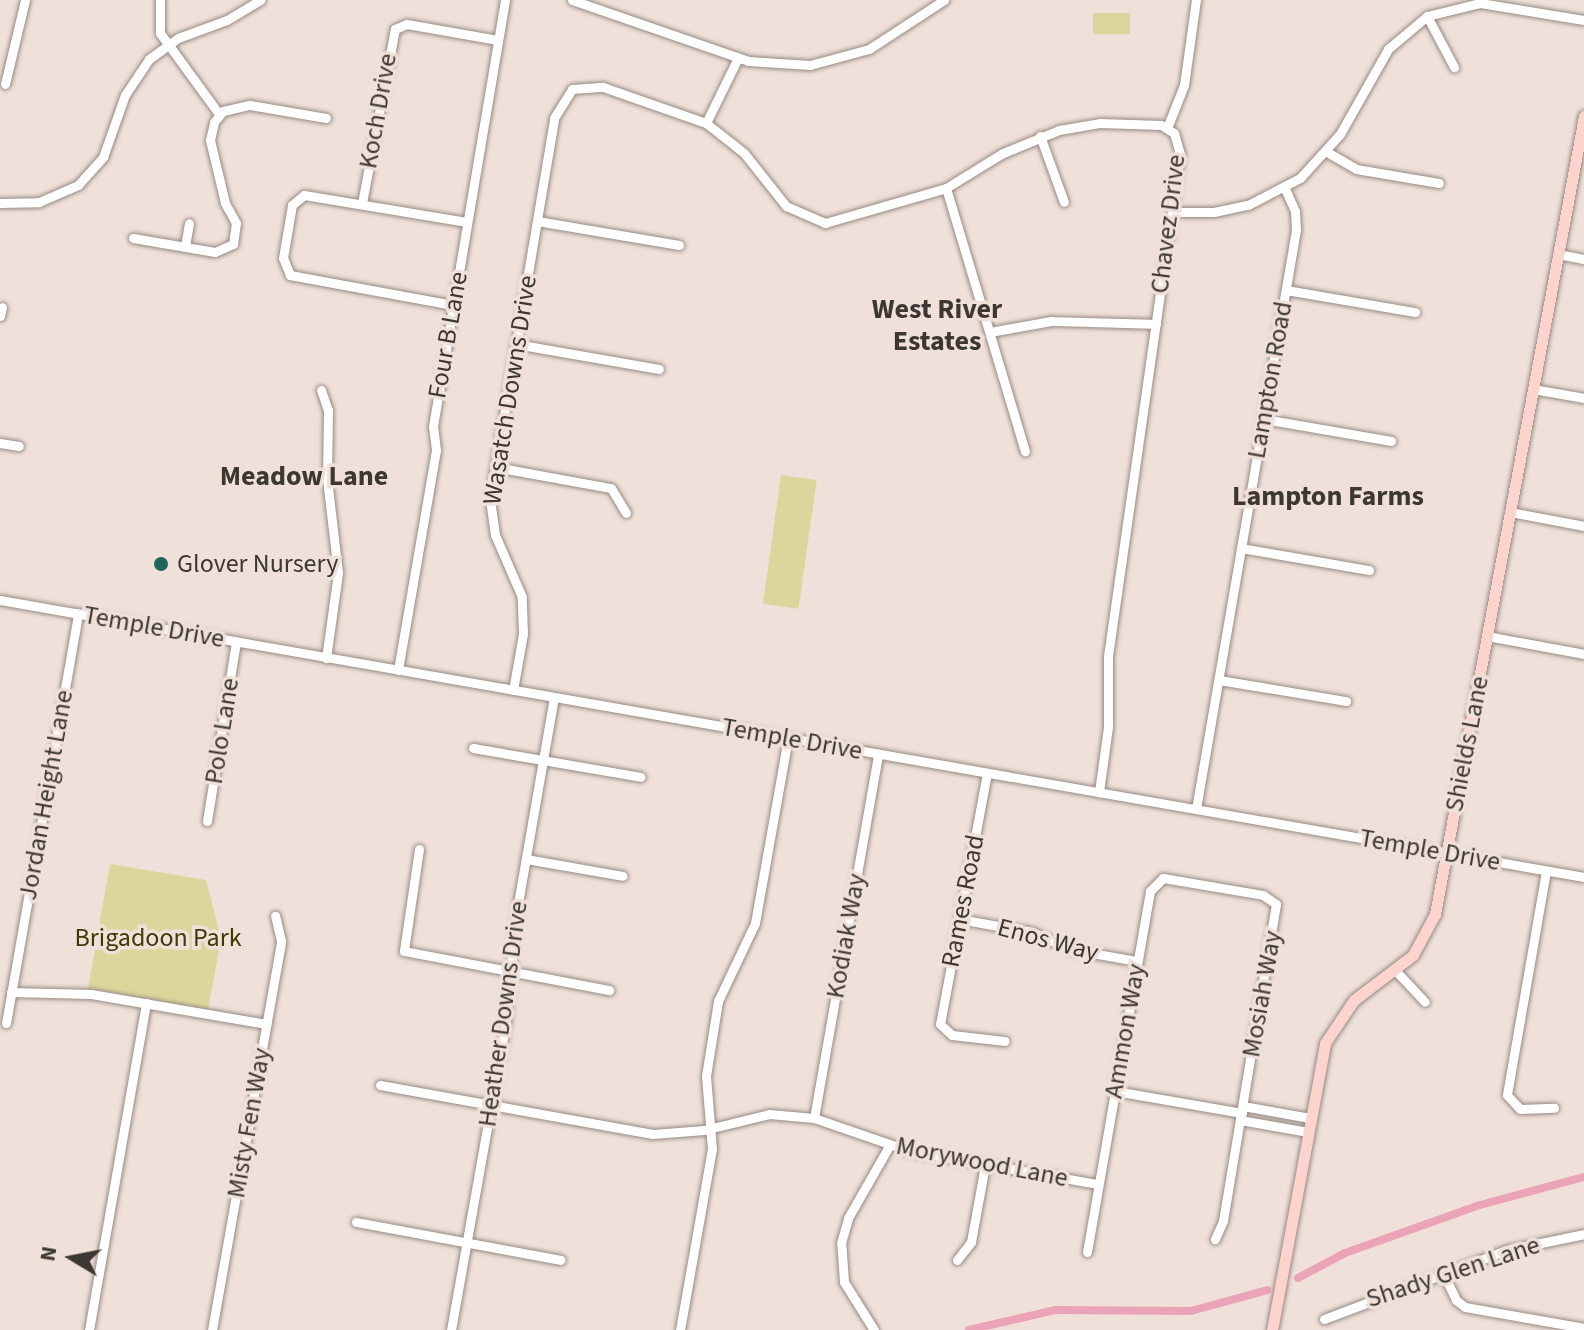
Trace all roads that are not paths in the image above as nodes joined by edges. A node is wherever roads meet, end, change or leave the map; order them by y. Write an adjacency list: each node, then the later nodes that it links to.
1 (25, 0): 15 (street)
2 (160, 0): 12 (street)
3 (260, 0): 12 (street)
4 (505, 0): 11 (street, Four B Lane)
5 (572, 0): 8 (street)
6 (944, 0): 13 (street)
7 (1196, 0): 21 (street)
8 (603, 5): 13 (street)
9 (1427, 16): 10 (street); 14 (street); 23 (street)
10 (1584, 20)
11 (498, 40): 29 (street, Koch Drive); 32 (street, Four B Lane)
12 (167, 45): 17 (street); 28 (street)
13 (738, 58): 20 (street)
14 (1454, 67)
15 (5, 84)
16 (572, 89): 20 (street, Chavez Drive); 31 (street, Wasatch Downs Drive)
17 (219, 114): 19 (street); 36 (street)
18 (1584, 116): 37 (main road, Shields Lane)
19 (326, 118)
20 (706, 123): 25 (street, Chavez Drive)
21 (1167, 128): 22 (street, Chavez Drive); 30 (street, Chavez Drive)
22 (1040, 136): 25 (street, Chavez Drive); 27 (street)
23 (1327, 152): 24 (street); 26 (street)
24 (1439, 183)
25 (946, 188): 43 (street)
26 (1285, 189): 30 (street); 39 (street, Lampton Road)
27 (1064, 202)
28 (0, 203)
29 (362, 203): 32 (street); 40 (street)
30 (1172, 212): 42 (street, Chavez Drive)
31 (537, 221): 35 (street); 44 (street, Wasatch Downs Drive)
32 (467, 222): 40 (street, Four B Lane)
33 (189, 223): 36 (street)
34 (133, 238): 36 (street)
35 (679, 245)
36 (185, 246)
37 (1558, 254): 38 (street); 46 (main road, Shields Lane)
38 (1584, 259)
39 (1286, 290): 41 (street); 49 (street, Lampton Road)
40 (453, 305): 66 (street, Four B Lane)
41 (1415, 312)
42 (1156, 324): 43 (street); 77 (street, Chavez Drive)
43 (990, 332): 53 (street)
44 (516, 344): 45 (street); 54 (street, Wasatch Downs Drive)
45 (659, 369)
46 (1533, 389): 48 (street); 55 (main road, Shields Lane)
47 (321, 390): 65 (street)
48 (1584, 398)
49 (1264, 419): 50 (street); 58 (street, Lampton Road)
50 (1391, 441)
51 (0, 443): 52 (street)
52 (19, 446)
53 (1025, 451)
54 (495, 467): 56 (street); 68 (street, Wasatch Downs Drive)
55 (1510, 512): 57 (street); 62 (main road, Shields Lane)
56 (626, 513)
57 (1584, 526)
58 (1241, 548): 59 (street); 67 (street, Lampton Road)
59 (1369, 570)
60 (0, 600): 61 (street, Temple Drive)
61 (78, 613): 63 (street, Temple Drive); 93 (street, Jordan Height Lane)
62 (1487, 636): 64 (street); 81 (main road, Shields Lane)
63 (236, 641): 65 (street, Temple Drive); 79 (street, Polo Lane)
64 (1584, 654)
65 (326, 658): 66 (street, Temple Drive)
66 (398, 670): 68 (street, Temple Drive)
67 (1219, 680): 70 (street); 78 (street, Lampton Road)
68 (513, 690): 69 (street, Temple Drive)
69 (554, 698): 71 (street, Temple Drive); 74 (street, Heather Downs Drive)
70 (1346, 701)
71 (788, 738): 73 (street, Temple Drive); 106 (street)
72 (473, 748): 74 (street)
73 (878, 754): 75 (street, Temple Drive); 104 (street, Kodiak Way)
74 (543, 760): 76 (street); 82 (street, Heather Downs Drive)
75 (987, 773): 77 (street, Temple Drive); 88 (street, Rames Road)
76 (641, 777)
77 (1099, 792): 78 (street, Temple Drive)
78 (1196, 809): 81 (street, Temple Drive)
79 (207, 821)
80 (419, 849): 91 (street)
81 (1447, 853): 83 (street, Temple Drive); 90 (main road, Shields Lane)
82 (526, 859): 84 (street); 91 (street, Heather Downs Drive)
83 (1546, 871): 85 (street, Temple Drive); 102 (street)
84 (623, 876)
85 (1584, 877)
86 (1156, 880): 89 (street, Ammon Way); 103 (street, Mosiah Way)
87 (275, 916): 97 (street, Misty Fen Way)
88 (959, 919): 89 (street, Enos Way); 98 (street, Rames Road)
89 (1137, 961): 100 (street, Ammon Way)
90 (1396, 971): 94 (street); 105 (main road, Shields Lane)
91 (510, 972): 92 (street); 101 (street, Heather Downs Drive)
92 (609, 990)
93 (11, 992): 95 (street); 96 (street, Jordan Height Lane)
94 (1425, 1002)
95 (146, 1003): 97 (street); 121 (street)
96 (6, 1023)
97 (266, 1024): 122 (street, Misty Fen Way)
98 (1005, 1041)
99 (380, 1085): 101 (street, Morywood Lane)
100 (1115, 1091): 103 (street); 110 (street, Ammon Way)
101 (491, 1105): 106 (street, Morywood Lane); 114 (street, Heather Downs Drive)
102 (1554, 1108)
103 (1242, 1113): 105 (street); 107 (street); 113 (street)
104 (814, 1118): 106 (street, Morywood Lane); 108 (street, Morywood Lane)
105 (1310, 1118): 107 (main road, Shields Lane)
106 (713, 1128): 124 (street)
107 (1308, 1132): 126 (main road, Shields Lane)
108 (889, 1146): 109 (street, Morywood Lane); 125 (street)
109 (985, 1165): 110 (street, Morywood Lane); 117 (street)
110 (1098, 1184): 115 (street, Ammon Way)
111 (356, 1222): 114 (street)
112 (1584, 1234): 118 (street, Shady Glen Lane)
113 (1215, 1239)
114 (467, 1243): 116 (street); 123 (street, Heather Downs Drive)
115 (1087, 1252)
116 (561, 1260)
117 (957, 1260)
118 (1444, 1275): 119 (street, Shady Glen Lane); 120 (street)
119 (1324, 1319)
120 (1584, 1328)
121 (89, 1330)
122 (212, 1330)
123 (451, 1330)
124 (680, 1330)
125 (874, 1330)
126 (1272, 1330)

